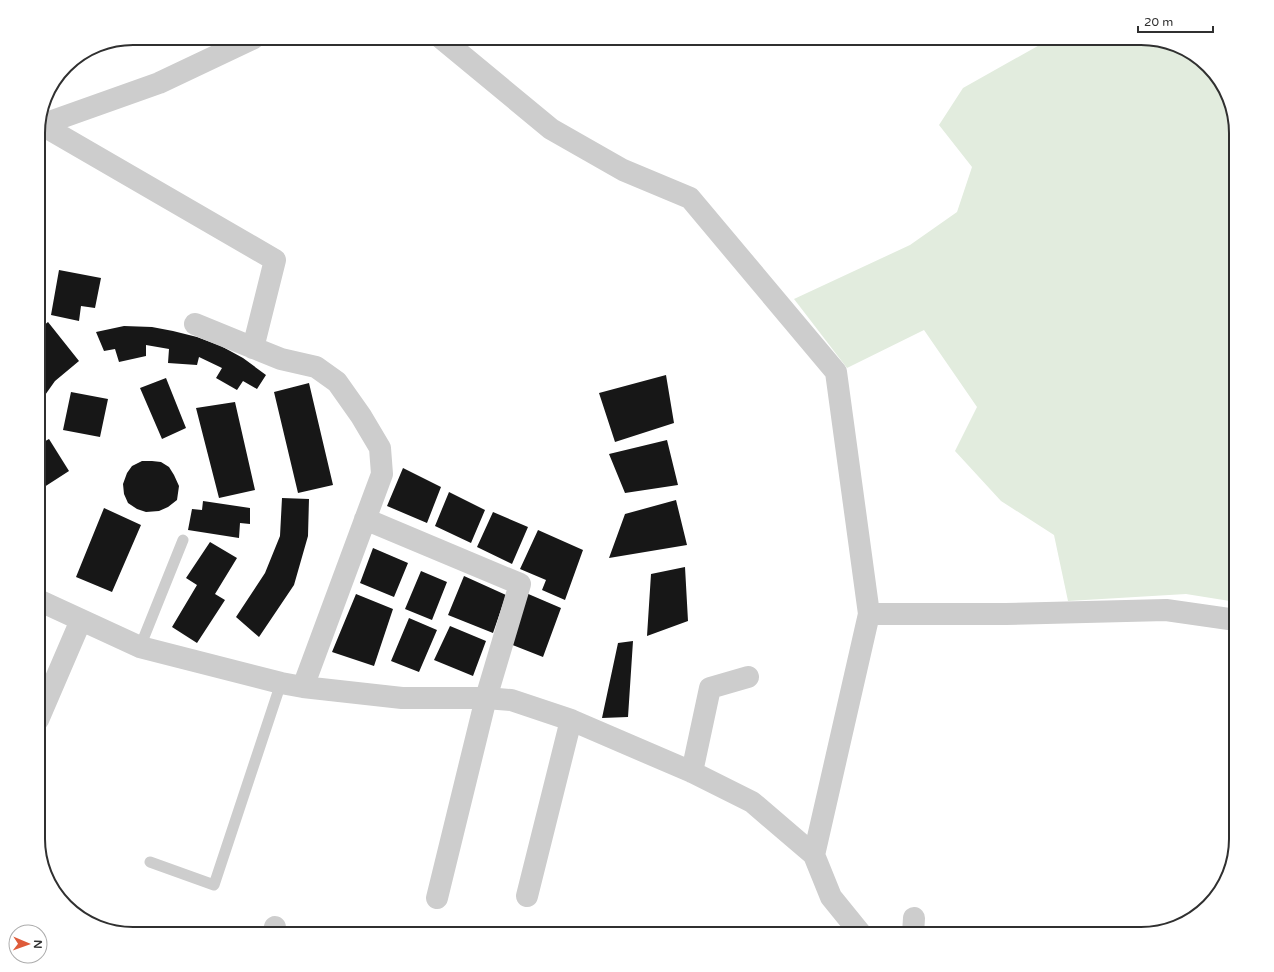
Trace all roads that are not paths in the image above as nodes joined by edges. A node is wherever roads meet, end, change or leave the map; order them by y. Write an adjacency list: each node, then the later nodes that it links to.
1 (239, 45): 3 (street)
2 (449, 45): 10 (street)
3 (46, 124)
4 (45, 129): 6 (street)
5 (195, 324): 6 (street)
6 (253, 348): 7 (street)
7 (365, 519): 16 (street); 17 (street)
8 (183, 540): 13 (lane)
9 (45, 603): 12 (street)
10 (869, 614): 11 (street); 21 (street)
11 (1229, 619)
12 (81, 620): 13 (street); 18 (street)
13 (140, 647): 15 (street)
14 (748, 677): 20 (street)
15 (281, 683): 16 (street); 22 (lane)
16 (303, 687): 17 (street)
17 (486, 698): 19 (street); 24 (street)
18 (45, 704)
19 (571, 720): 20 (street); 23 (street)
20 (692, 772): 21 (street)
21 (814, 855): 25 (street)
22 (150, 862)
23 (526, 896)
24 (437, 898)
25 (855, 927)

